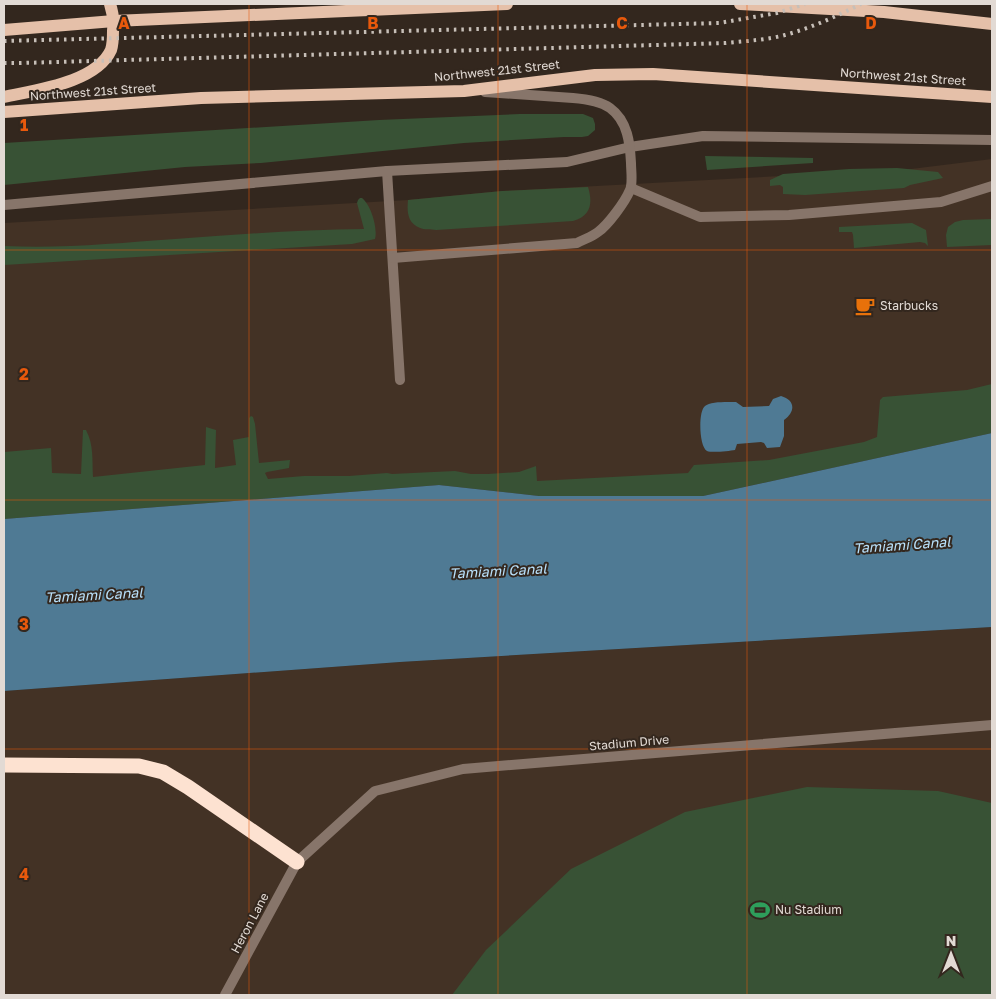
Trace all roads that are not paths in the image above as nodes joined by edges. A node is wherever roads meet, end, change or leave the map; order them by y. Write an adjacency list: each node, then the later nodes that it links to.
1 (110, 4): 4 (main road)
2 (507, 4): 4 (main road)
3 (740, 4): 5 (main road)
4 (114, 22): 6 (main road); 8 (main road)
5 (992, 24)
6 (4, 30)
7 (464, 91): 9 (main road, Northwest 21st Street); 10 (main road, Northwest 21st Street); 12 (street)
8 (4, 97)
9 (992, 97)
10 (4, 112)
11 (992, 140): 12 (street)
12 (630, 147): 13 (street); 15 (street)
13 (387, 171): 16 (street); 17 (street)
14 (991, 187): 15 (street)
15 (631, 188): 17 (street)
16 (4, 205)
17 (393, 258): 18 (street)
18 (400, 380)
19 (992, 724): 21 (street, Stadium Drive)
20 (4, 765): 21 (highway)
21 (297, 862): 22 (street, Heron Lane)
22 (224, 995)

